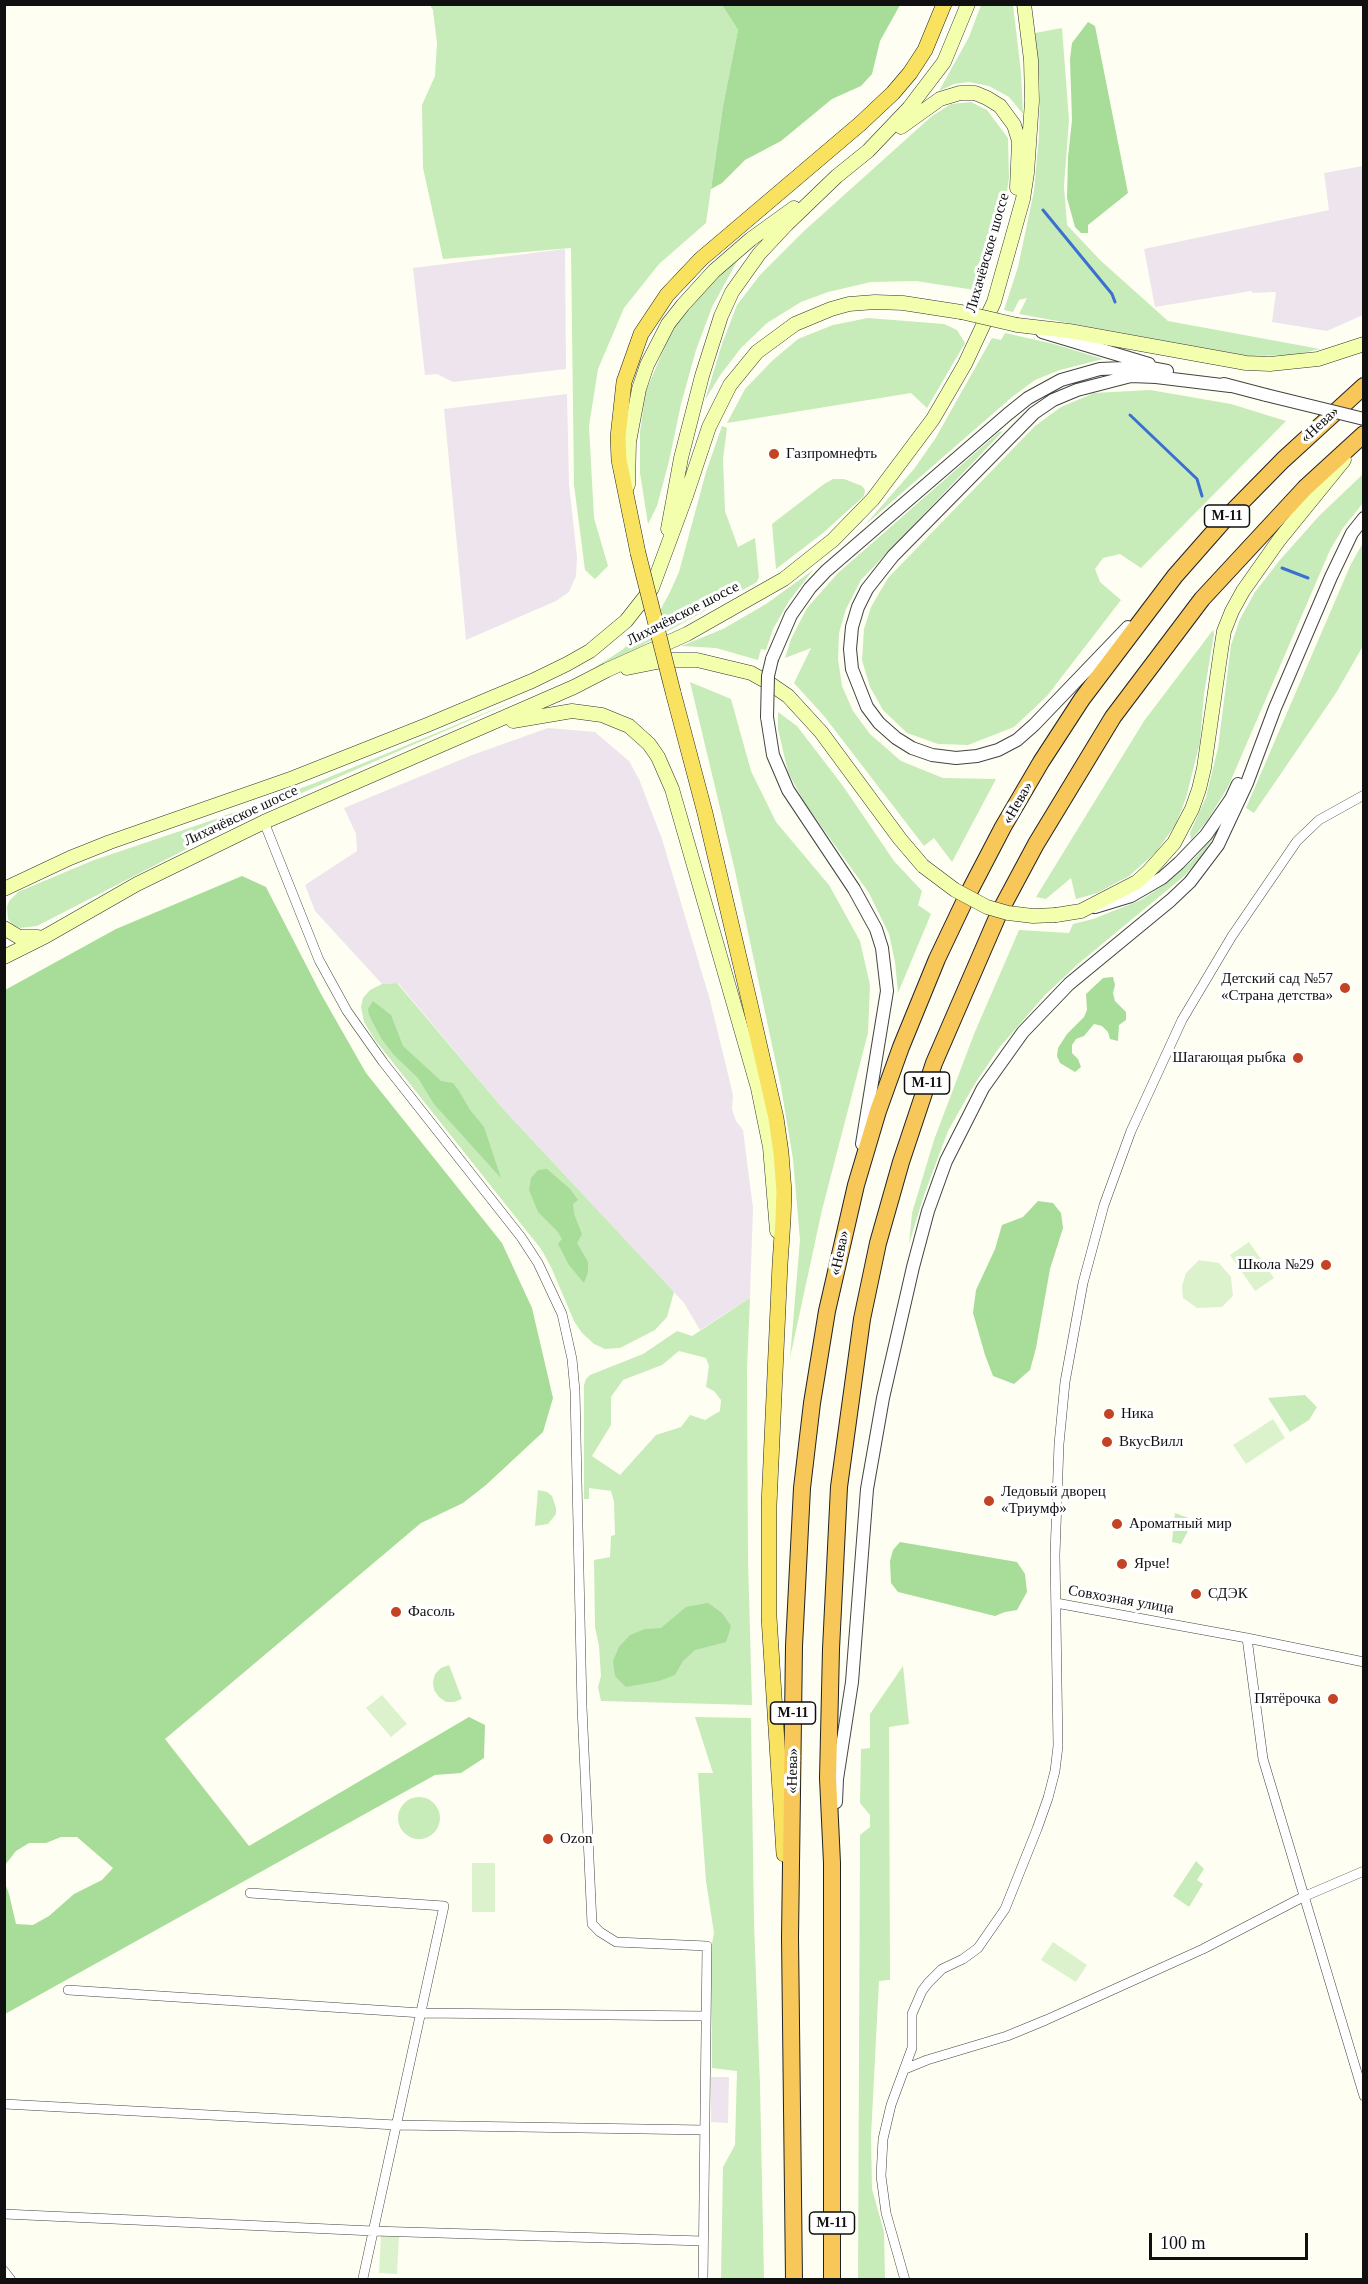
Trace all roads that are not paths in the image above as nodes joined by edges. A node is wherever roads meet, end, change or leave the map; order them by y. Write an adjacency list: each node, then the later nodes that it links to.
1 (944, 4): 14 (highway)
2 (968, 4): 4 (main road)
3 (1023, 4): 6 (main road, Лихачёвское шоссе)
4 (868, 151): 5 (main road); 6 (main road)
5 (837, 176): 14 (main road); 16 (main road)
6 (1013, 235): 18 (main road, Лихачёвское шоссе)
7 (1018, 325): 8 (main road); 9 (street); 16 (main road, bridge)
8 (1364, 344)
9 (1180, 373): 10 (street); 30 (street, bridge)
10 (1230, 386): 12 (street, bridge); 17 (street)
11 (1364, 386): 17 (highway, «Нева» / М-11)
12 (1364, 419)
13 (1364, 435): 26 (main road); 35 (highway, М-11)
14 (628, 506): 31 (highway, bridge)
15 (1364, 518): 19 (street)
16 (660, 569): 23 (main road, Лихачёвское шоссе)
17 (1175, 576): 30 (highway, «Нева» / М-11)
18 (574, 687): 20 (main road, Лихачёвское шоссе); 26 (main road, bridge)
19 (1275, 708): 26 (street); 35 (street)
20 (470, 733): 22 (main road, Лихачёвское шоссе); 31 (main road)
21 (1364, 795): 32 (street)
22 (264, 822): 28 (main road, Лихачёвское шоссе); 42 (street)
23 (22, 880): 24 (main road, Лихачёвское шоссе); 25 (main road)
24 (4, 889)
25 (4, 899)
26 (1082, 911)
27 (4, 928): 28 (main road)
28 (46, 936): 29 (main road, Лихачёвское шоссе)
29 (4, 957)
30 (856, 1185): 39 (highway, «Нева» / М-11)
31 (780, 1264): 39 (highway)
32 (1056, 1603): 33 (street, Совхозная улица); 43 (street, Совхозная улица)
33 (1247, 1638): 34 (street, Совхозная улица); 38 (street)
34 (1364, 1662)
35 (832, 1863): 56 (highway, М-11)
36 (1364, 1871): 38 (street)
37 (250, 1893): 41 (street)
38 (1304, 1897): 43 (street); 44 (street)
39 (790, 1937): 55 (highway, «Нева» / М-11)
40 (68, 1990): 41 (street)
41 (422, 2013): 42 (street); 46 (street)
42 (705, 2016): 47 (street)
43 (905, 2070): 57 (street, Совхозная улица)
44 (1364, 2096)
45 (4, 2104): 46 (street)
46 (396, 2125): 47 (street); 49 (street)
47 (705, 2130): 50 (street)
48 (4, 2214): 49 (street)
49 (372, 2231): 50 (street); 52 (street)
50 (703, 2241): 54 (street)
51 (4, 2271): 53 (street)
52 (363, 2278)
53 (11, 2280)
54 (703, 2280)
55 (794, 2280)
56 (832, 2280)
57 (905, 2280)

